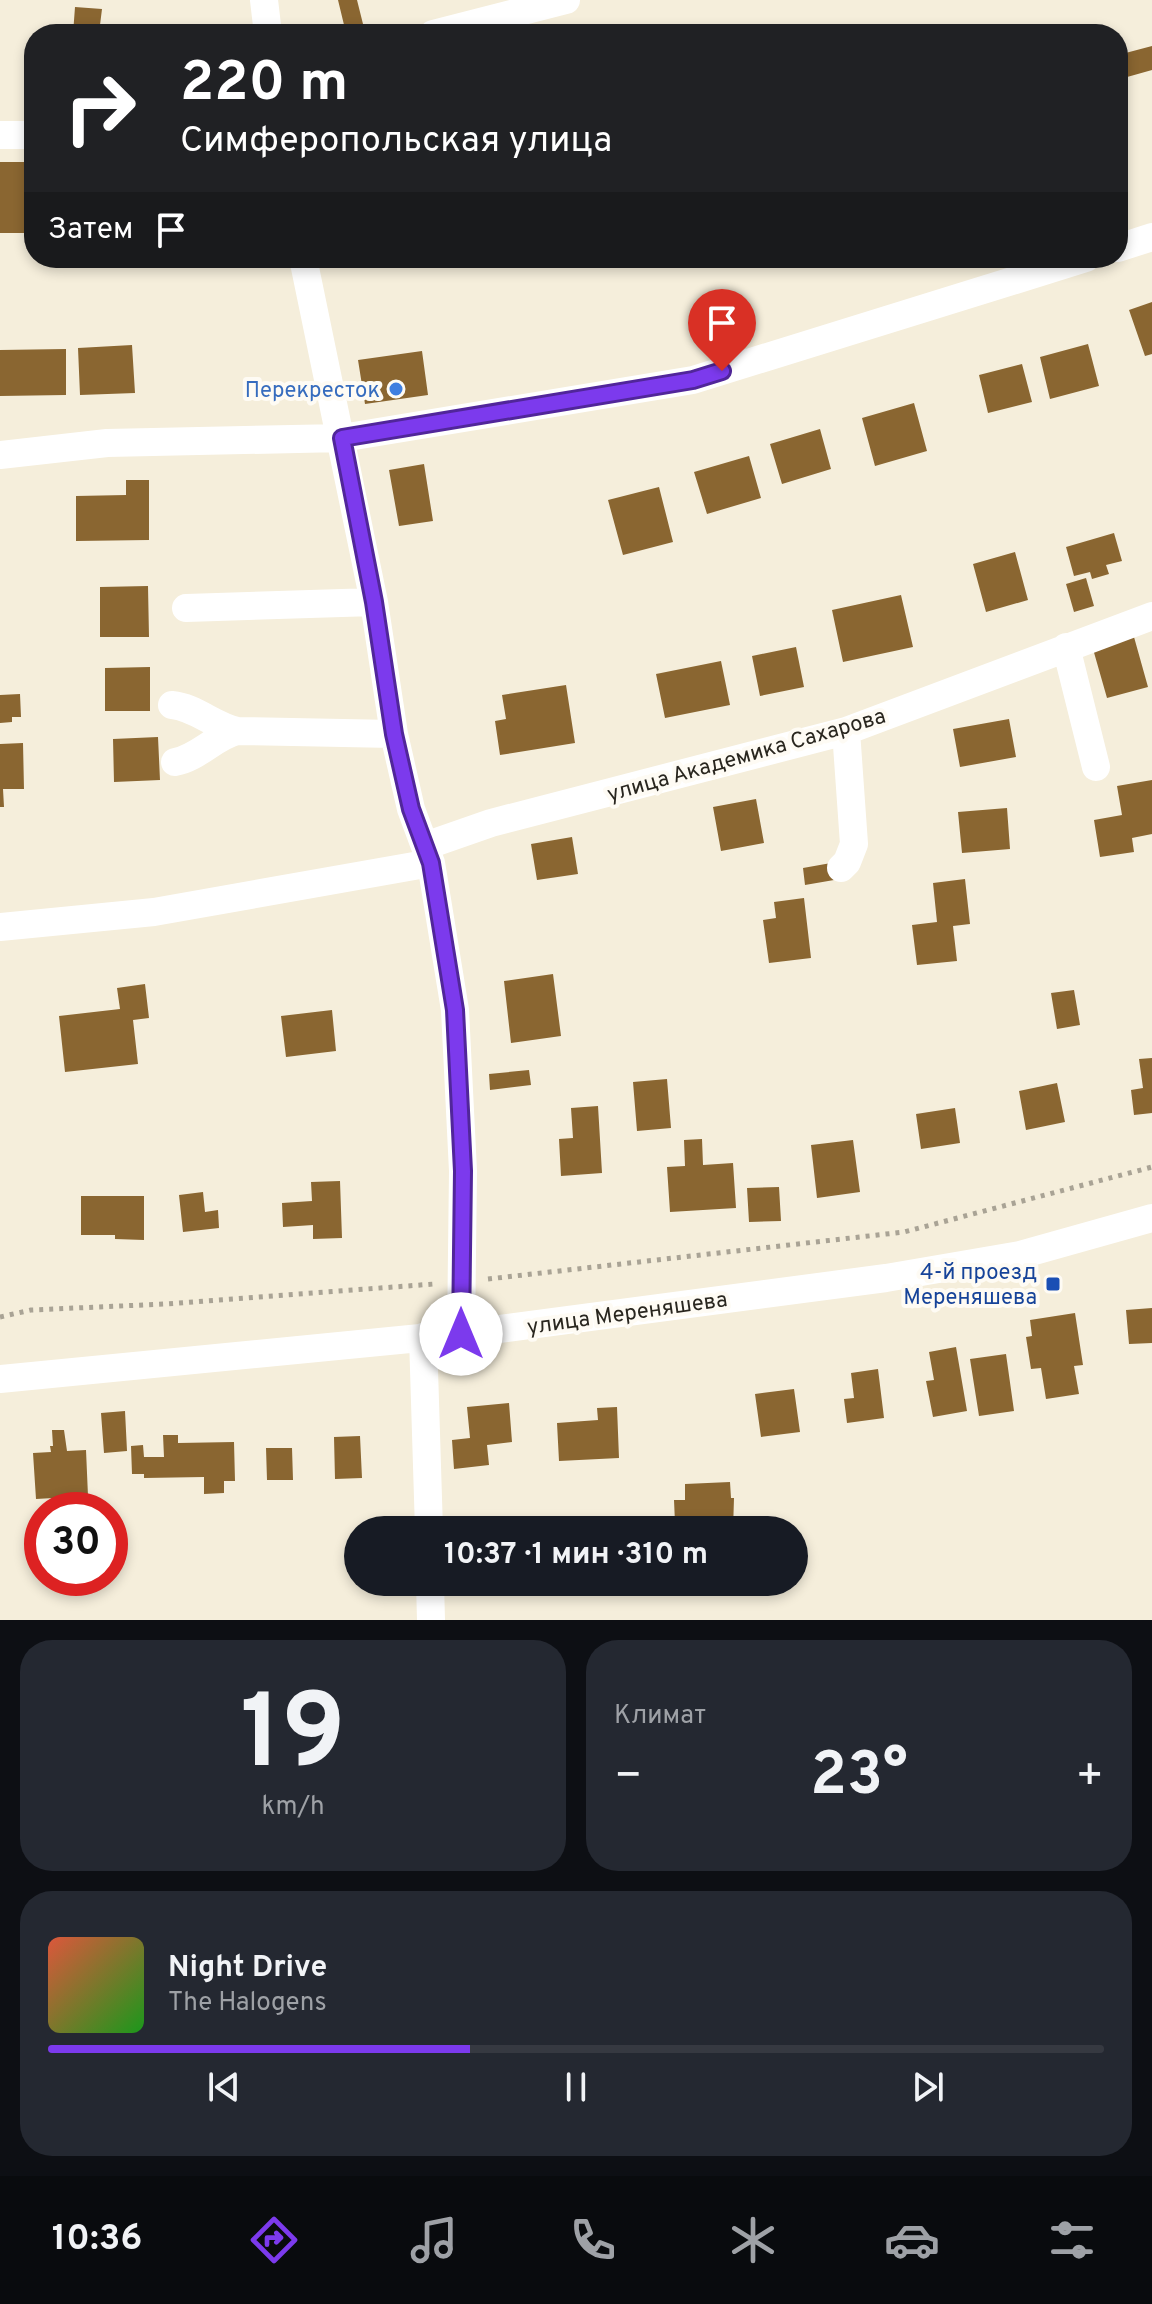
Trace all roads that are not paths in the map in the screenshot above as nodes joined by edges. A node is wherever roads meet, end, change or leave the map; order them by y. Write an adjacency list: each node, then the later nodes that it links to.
1 (264, 0): 3 (street)
2 (566, 0): 4 (street)
3 (267, 24)
4 (472, 24)
5 (0, 135): 6 (street)
6 (24, 135)
7 (1152, 237): 8 (street)
8 (1128, 245)
9 (305, 268): 11 (street)
10 (1054, 268): 11 (street)
11 (342, 438): 12 (street); 13 (street)
12 (0, 455)
13 (374, 602): 14 (street); 20 (street)
14 (186, 608)
15 (1152, 616): 16 (street, улица Академика Сахарова)
16 (1066, 647): 19 (street, улица Академика Сахарова); 22 (street)
17 (172, 705): 18 (street)
18 (237, 731): 20 (street); 21 (street)
19 (846, 731): 23 (street, улица Академика Сахарова); 24 (street)
20 (394, 734): 23 (street)
21 (175, 762)
22 (1096, 767)
23 (428, 854): 25 (street, улица Академика Сахарова); 27 (street)
24 (841, 868)
25 (0, 927)
26 (1152, 1218): 27 (street, улица Мереняшева)
27 (461, 1334): 28 (street, улица Мереняшева)
28 (423, 1337): 29 (street, улица Мереняшева); 30 (street)
29 (0, 1379)
30 (429, 1516)
31 (430, 1596): 32 (street)
32 (431, 1620)

